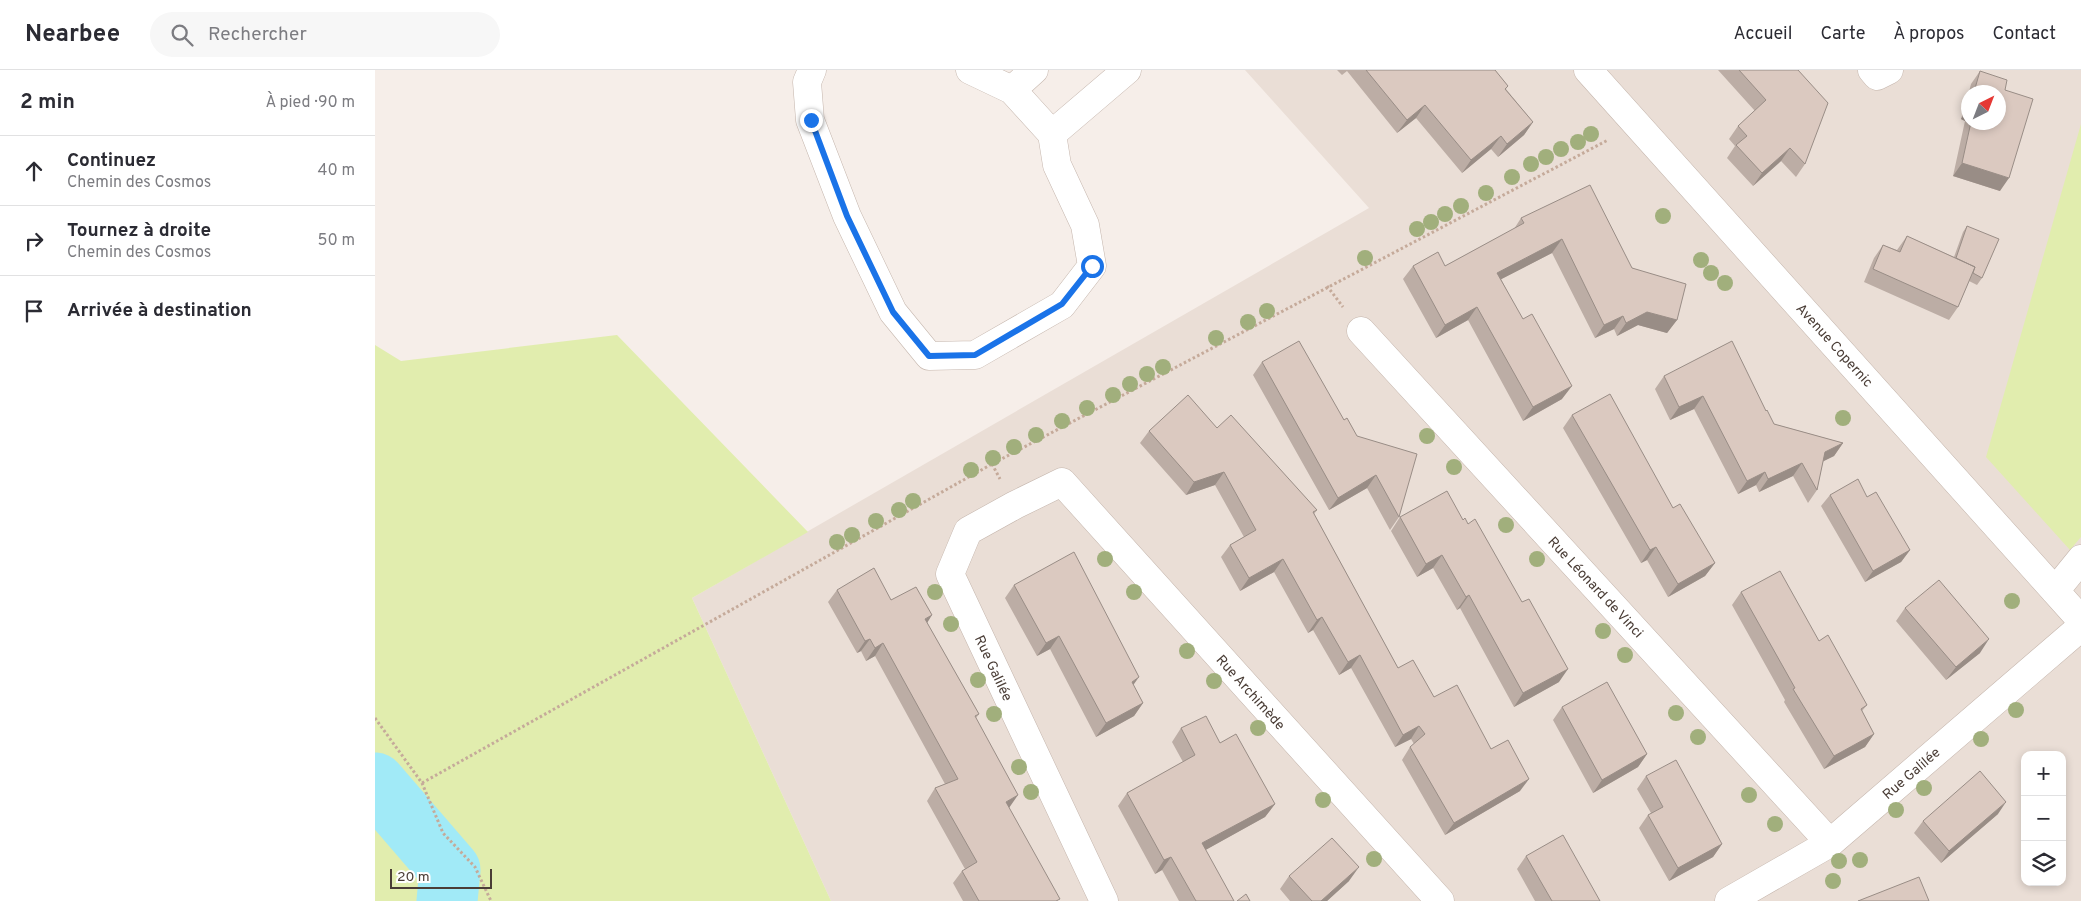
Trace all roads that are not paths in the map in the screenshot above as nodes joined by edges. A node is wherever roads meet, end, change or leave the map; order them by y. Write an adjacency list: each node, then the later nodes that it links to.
1 (812, 70): 9 (street)
2 (970, 70): 8 (street)
3 (1034, 70): 8 (street)
4 (1127, 70): 9 (street)
5 (1589, 70): 13 (street, Avenue Copernic)
6 (1872, 70): 7 (street)
7 (1889, 70)
8 (1011, 90): 9 (street)
9 (1052, 134)
10 (1361, 331): 16 (street, Rue Léonard de Vinci)
11 (1062, 482): 17 (street, Rue Galilée); 18 (street, Rue Archimède)
12 (2081, 559): 13 (street)
13 (2055, 591): 14 (street, Avenue Copernic)
14 (2081, 620)
15 (2081, 627): 16 (street, Rue Galilée)
16 (1830, 843): 19 (street, Rue Galilée)
17 (1104, 901)
18 (1440, 901)
19 (1729, 901)

